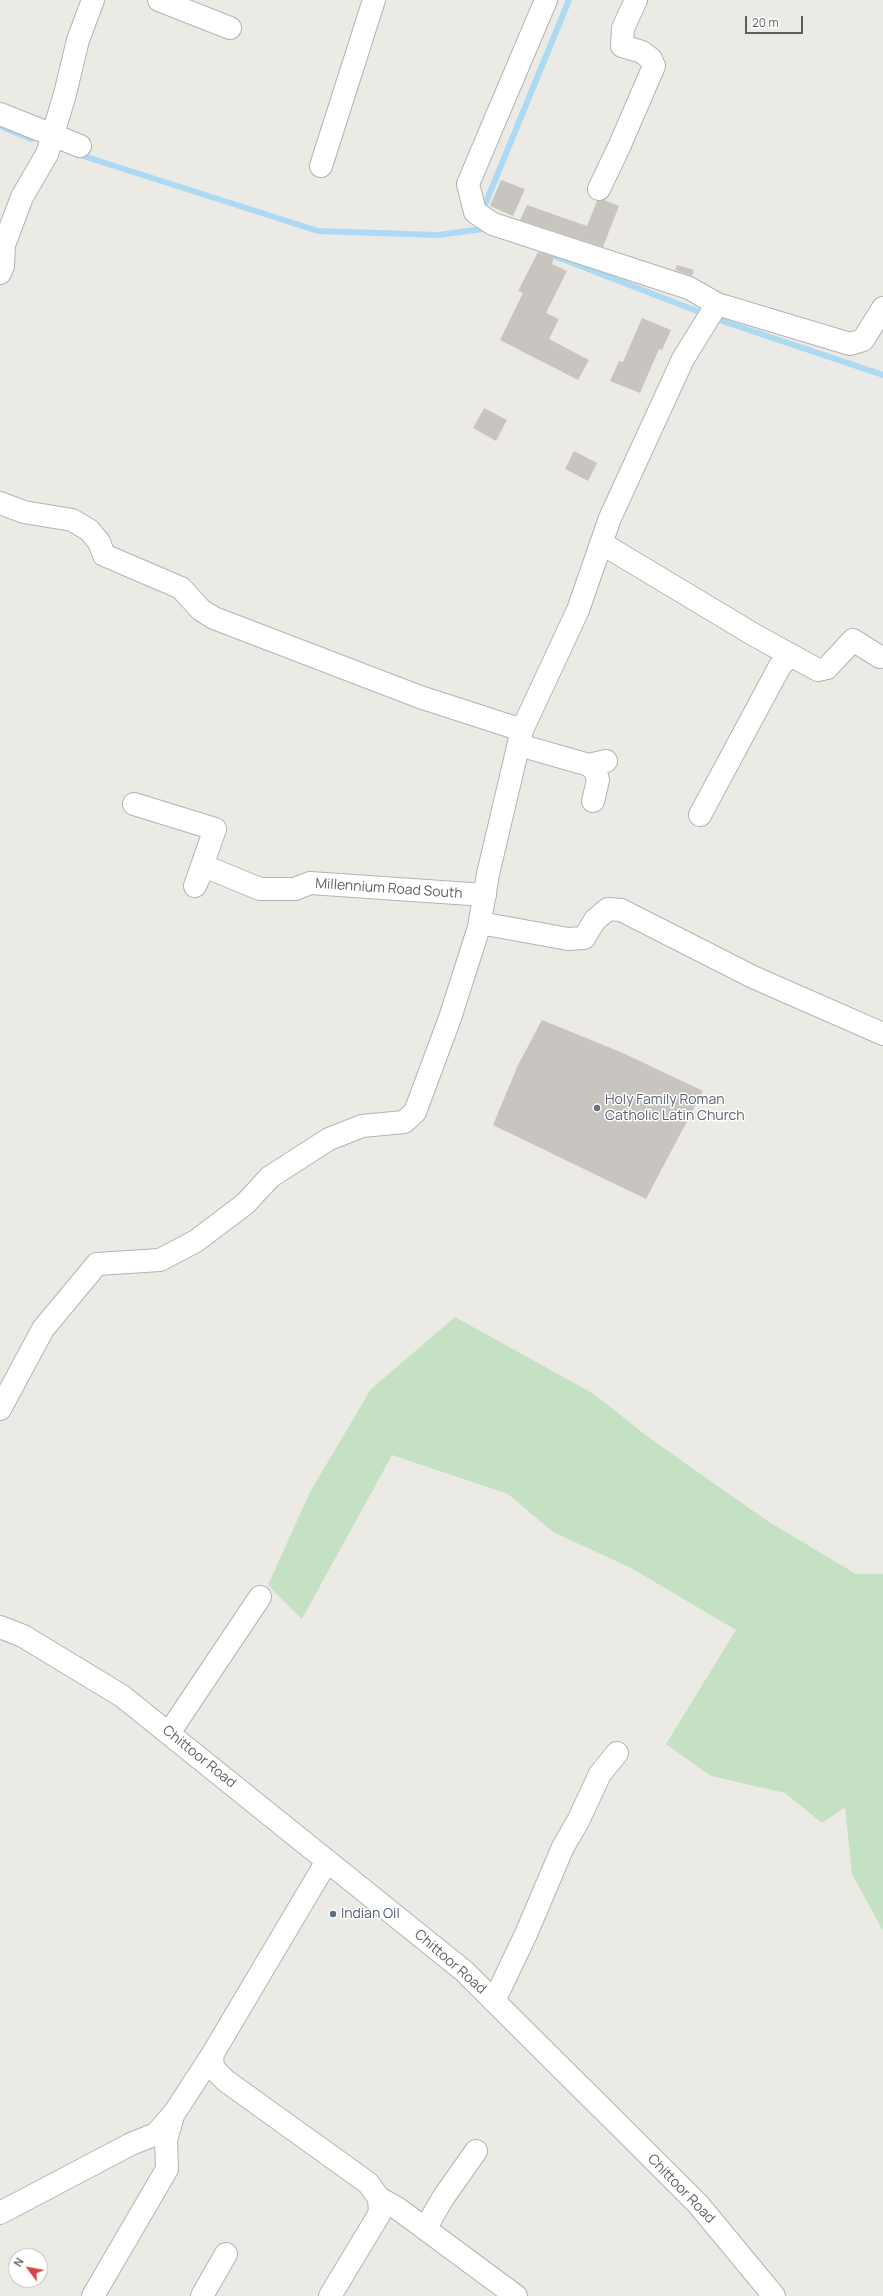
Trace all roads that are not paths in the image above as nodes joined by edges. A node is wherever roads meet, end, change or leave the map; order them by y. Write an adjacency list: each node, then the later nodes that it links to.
1 (93, 0): 8 (street)
2 (159, 0): 6 (street)
3 (374, 0): 10 (street)
4 (546, 0): 13 (street)
5 (636, 0): 11 (street)
6 (230, 28)
7 (0, 114): 8 (street)
8 (52, 136): 9 (street); 12 (street)
9 (80, 146)
10 (321, 166)
11 (599, 189)
12 (1, 268)
13 (717, 304): 14 (street); 16 (street)
14 (883, 308)
15 (0, 503): 19 (street)
16 (601, 543): 17 (street); 19 (street)
17 (790, 656): 18 (street); 22 (street)
18 (880, 657)
19 (521, 738): 20 (street); 23 (street)
20 (593, 800)
21 (134, 804): 23 (street, Millennium Road South)
22 (700, 815)
23 (485, 895): 24 (street)
24 (480, 923): 25 (street); 26 (street)
25 (883, 1034)
26 (0, 1410)
27 (260, 1597): 29 (street)
28 (0, 1627): 29 (street, Chittoor Road)
29 (169, 1733): 31 (street, Chittoor Road)
30 (617, 1753): 32 (street)
31 (327, 1861): 32 (street, Chittoor Road); 33 (street)
32 (494, 2001): 44 (street, Chittoor Road)
33 (212, 2055): 34 (street); 36 (street)
34 (175, 2112): 37 (street); 41 (street)
35 (476, 2151): 38 (street)
36 (379, 2198): 38 (street); 43 (street)
37 (0, 2213)
38 (425, 2229): 40 (street)
39 (226, 2254): 42 (street)
40 (508, 2294)
41 (93, 2296)
42 (202, 2296)
43 (330, 2296)
44 (774, 2296)

